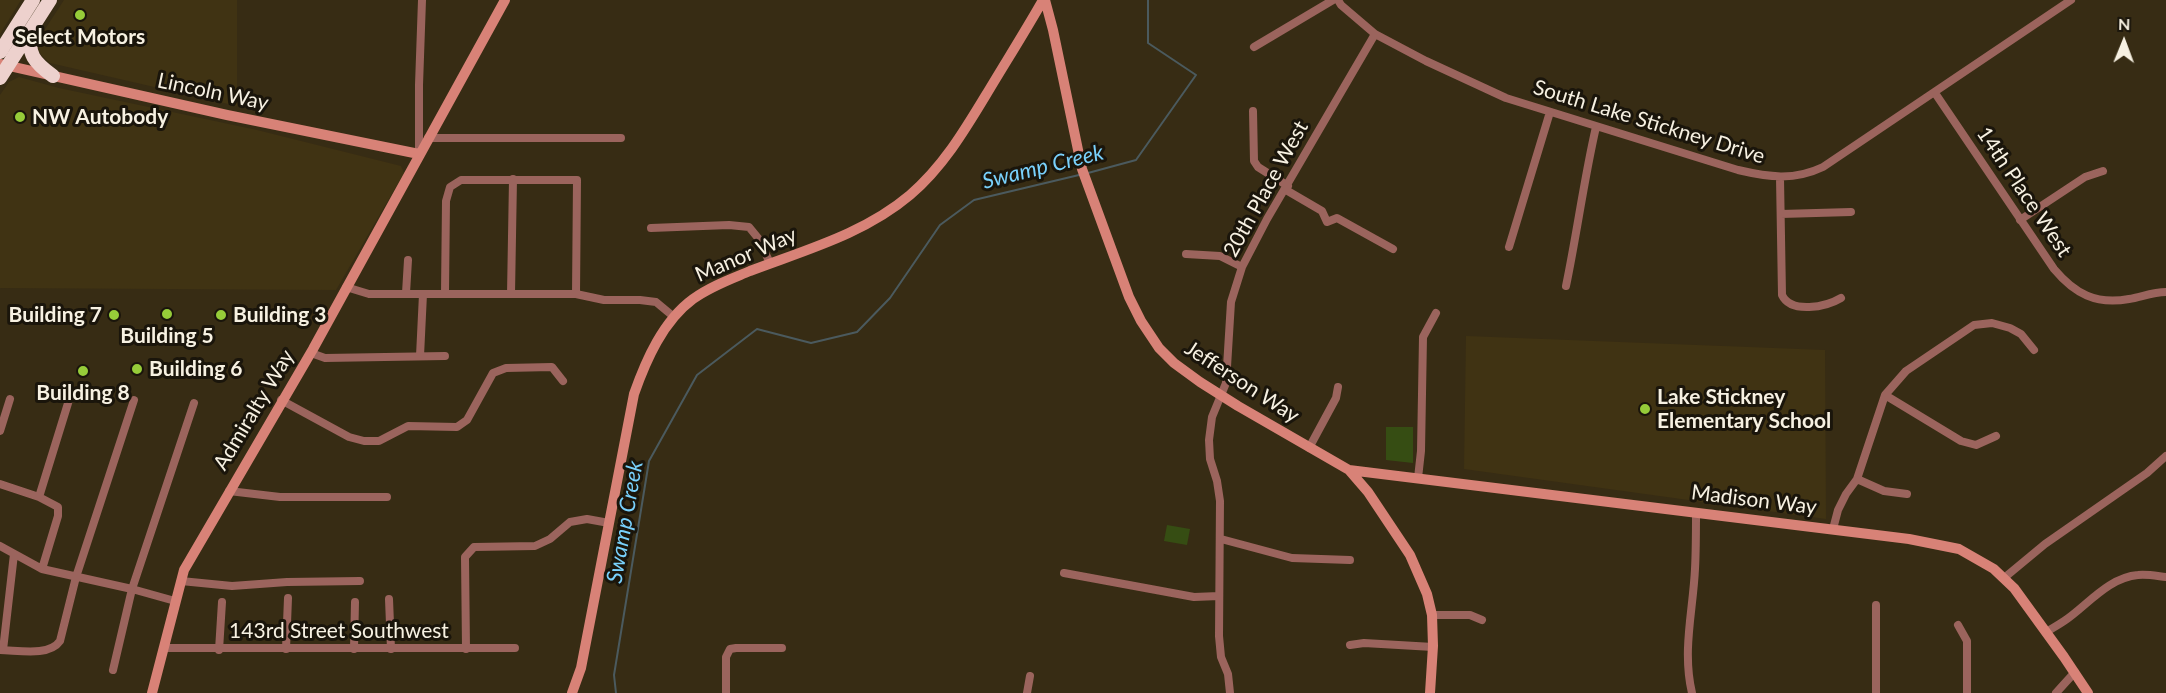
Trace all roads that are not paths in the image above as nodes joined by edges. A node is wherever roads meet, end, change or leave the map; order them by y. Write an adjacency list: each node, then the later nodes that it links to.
1 (33, 0): 12 (highway)
2 (50, 0): 9 (highway)
3 (422, 0): 21 (street)
4 (505, 0): 19 (street, Admiralty Way)
5 (1044, 0): 34 (street, Manor Way); 54 (street, Jefferson Way)
6 (1333, 0): 11 (street)
7 (1338, 0): 10 (street, South Lake Stickney Drive)
8 (2071, 0): 15 (street, South Lake Stickney Drive)
9 (35, 23): 13 (highway); 14 (highway)
10 (1376, 34): 17 (street, South Lake Stickney Drive); 25 (street, 20th Place West)
11 (1254, 47)
12 (0, 51)
13 (2, 69): 14 (street, Lincoln Way)
14 (53, 76): 21 (street, Lincoln Way)
15 (1935, 93): 23 (street, South Lake Stickney Drive); 28 (street, 14th Place West)
16 (1253, 111): 25 (street)
17 (1550, 112): 18 (street, South Lake Stickney Drive); 30 (street)
18 (1596, 127): 23 (street, South Lake Stickney Drive); 36 (street)
19 (428, 138): 20 (street); 21 (street, Admiralty Way)
20 (621, 138)
21 (419, 154): 37 (street, Admiralty Way)
22 (2103, 171): 28 (street)
23 (1780, 178): 27 (street)
24 (513, 179): 40 (street); 42 (street); 43 (street)
25 (1287, 188): 31 (street); 35 (street, 20th Place West)
26 (1851, 212): 27 (street)
27 (1780, 214): 44 (street)
28 (2020, 220): 38 (street, 14th Place West)
29 (651, 228): 34 (street)
30 (1509, 247)
31 (1394, 249)
32 (1186, 254): 35 (street)
33 (408, 260): 39 (street)
34 (770, 264): 46 (street, Manor Way)
35 (1242, 267): 54 (street, 20th Place West)
36 (1566, 286)
37 (346, 287): 39 (street); 48 (street, Admiralty Way)
38 (2166, 292)
39 (406, 293): 41 (street)
40 (445, 293): 41 (street); 42 (street)
41 (423, 294): 49 (street)
42 (511, 294): 43 (street)
43 (576, 294): 46 (street)
44 (1841, 298)
45 (1437, 313): 66 (street)
46 (675, 317): 74 (street, Manor Way)
47 (2034, 350): 53 (street)
48 (311, 353): 49 (street); 58 (street, Admiralty Way)
49 (420, 356): 50 (street)
50 (445, 356)
51 (563, 381): 58 (street)
52 (1338, 387): 63 (street)
53 (1885, 395): 62 (street); 67 (street)
54 (1221, 396): 63 (street, Jefferson Way); 76 (street, 20th Place West)
55 (10, 399): 60 (street)
56 (69, 400): 71 (street)
57 (134, 400): 83 (street)
58 (282, 400): 69 (street, Admiralty Way)
59 (195, 403): 87 (street)
60 (2, 416): 61 (street)
61 (0, 431)
62 (1996, 436)
63 (1309, 448): 65 (street, Jefferson Way)
64 (2166, 456): 84 (street)
65 (1349, 470): 66 (street, Madison Way); 95 (street, Jefferson Way)
66 (1418, 478): 73 (street, Madison Way)
67 (1857, 479): 70 (street); 75 (street)
68 (0, 484): 71 (street)
69 (229, 491): 72 (street); 85 (street, Admiralty Way)
70 (1907, 494)
71 (39, 497): 80 (street)
72 (387, 497)
73 (1696, 513): 75 (street, Madison Way); 119 (street)
74 (609, 523): 107 (street); 114 (street, Manor Way)
75 (1833, 529): 84 (street, Madison Way)
76 (1221, 539): 79 (street); 88 (street, 20th Place West)
77 (0, 546): 78 (street)
78 (14, 554): 80 (street); 108 (street)
79 (1350, 560)
80 (42, 569): 83 (street)
81 (1065, 573): 88 (street)
82 (2166, 576): 98 (street)
83 (76, 577): 87 (street); 108 (street)
84 (2004, 578): 98 (street, Madison Way)
85 (181, 581): 86 (street); 91 (street, Admiralty Way)
86 (360, 581)
87 (132, 589): 91 (street); 110 (street)
88 (1219, 596): 117 (street, 20th Place West)
89 (288, 598): 104 (street)
90 (389, 599): 106 (street)
91 (175, 601): 101 (street, Admiralty Way)
92 (222, 602): 109 (street)
93 (355, 602): 105 (street)
94 (1876, 605): 120 (street)
95 (1432, 615): 96 (street); 100 (street, Jefferson Way)
96 (1482, 620)
97 (1958, 625): 121 (street)
98 (2046, 632): 111 (street, Madison Way)
99 (1350, 645): 100 (street)
100 (1433, 647): 118 (street, Jefferson Way)
101 (164, 648): 109 (street, 143rd Street Southwest); 113 (street, Admiralty Way)
102 (515, 648): 107 (street, 143rd Street Southwest)
103 (782, 648): 115 (street)
104 (286, 649): 105 (street, 143rd Street Southwest); 109 (street, 143rd Street Southwest)
105 (354, 649): 106 (street, 143rd Street Southwest)
106 (391, 649): 107 (street, 143rd Street Southwest)
107 (466, 649)
108 (2, 650)
109 (219, 650)
110 (113, 670)
111 (2075, 672): 122 (street); 123 (street, Madison Way)
112 (1030, 676): 116 (street)
113 (152, 693)
114 (572, 693)
115 (726, 693)
116 (1027, 693)
117 (1230, 693)
118 (1430, 693)
119 (1692, 693)
120 (1876, 693)
121 (1967, 693)
122 (2056, 693)
123 (2088, 693)

